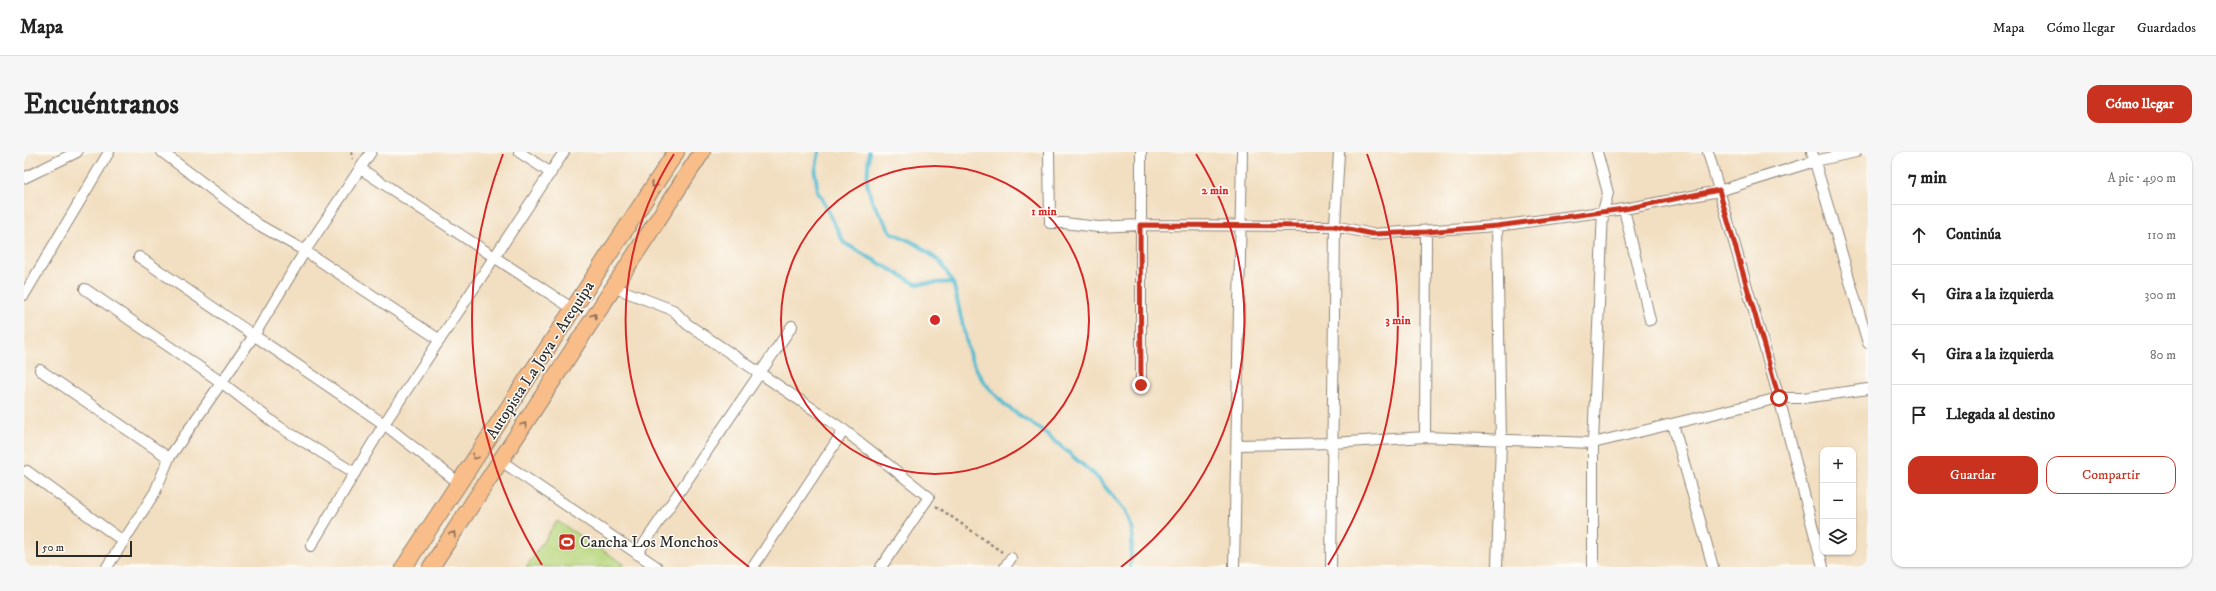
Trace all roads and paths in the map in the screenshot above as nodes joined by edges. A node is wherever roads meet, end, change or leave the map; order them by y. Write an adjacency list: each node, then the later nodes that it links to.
1 (77, 152): 19 (street)
2 (109, 152): 33 (street)
3 (162, 152): 28 (street)
4 (371, 152): 17 (street)
5 (519, 152): 18 (street)
6 (564, 152): 18 (street)
7 (676, 152): 34 (main road, Autopista La Joya - Arequipa, one-way to 34)
8 (702, 152): 31 (main road, Autopista La Joya - Arequipa)
9 (1049, 152): 24 (street)
10 (1141, 152): 24 (street)
11 (1242, 152): 23 (street)
12 (1339, 152): 25 (street)
13 (1596, 152): 22 (street)
14 (1708, 152): 20 (street)
15 (1856, 152): 16 (street)
16 (1814, 156): 20 (street); 39 (street)
17 (360, 169): 28 (street); 29 (street)
18 (551, 173): 29 (street)
19 (24, 178)
20 (1719, 190): 21 (street); 45 (street)
21 (1624, 209): 22 (street); 35 (street)
22 (1603, 211): 26 (street); 52 (street)
23 (1241, 224): 24 (street); 25 (street); 53 (street)
24 (1140, 225): 43 (street)
25 (1334, 226): 27 (street); 51 (street)
26 (1497, 226): 27 (street); 50 (street)
27 (1426, 232): 49 (street)
28 (305, 251): 37 (street); 38 (street)
29 (494, 256): 34 (street); 38 (street)
30 (139, 257): 37 (street)
31 (613, 288): 41 (street); 55 (main road, Autopista La Joya - Arequipa, one-way to 31)
32 (85, 289): 42 (street)
33 (24, 295)
34 (573, 309): 58 (main road, Autopista La Joya - Arequipa, one-way to 58)
35 (1650, 320)
36 (792, 326): 41 (street)
37 (253, 337): 42 (street); 46 (street)
38 (440, 340): 46 (street)
39 (1868, 342)
40 (40, 370): 54 (street)
41 (759, 372): 48 (street); 62 (street)
42 (221, 382): 54 (street); 57 (street)
43 (1141, 385)
44 (1868, 389): 45 (street)
45 (1779, 398): 47 (street); 76 (street)
46 (384, 424): 57 (street); 58 (street)
47 (1673, 424): 52 (street); 75 (street)
48 (844, 430): 59 (street); 68 (street)
49 (1425, 437): 50 (street); 51 (street)
50 (1501, 441): 52 (street); 73 (street)
51 (1333, 443): 53 (street); 72 (street)
52 (1593, 443): 74 (street)
53 (1236, 445): 71 (street)
54 (169, 458): 60 (street)
55 (501, 461): 62 (street); 66 (main road, Autopista La Joya - Arequipa, one-way to 55)
56 (27, 471): 60 (street)
57 (355, 473): 61 (street)
58 (459, 483): 65 (main road, Autopista La Joya - Arequipa)
59 (929, 497): 63 (path); 69 (street)
60 (123, 541): 64 (street)
61 (311, 546)
62 (637, 554): 67 (street)
63 (1011, 558): 70 (street)
64 (107, 567)
65 (404, 567)
66 (431, 567)
67 (657, 567)
68 (753, 567)
69 (881, 567)
70 (1005, 567)
71 (1234, 567)
72 (1331, 567)
73 (1497, 567)
74 (1593, 567)
75 (1712, 567)
76 (1824, 567)

